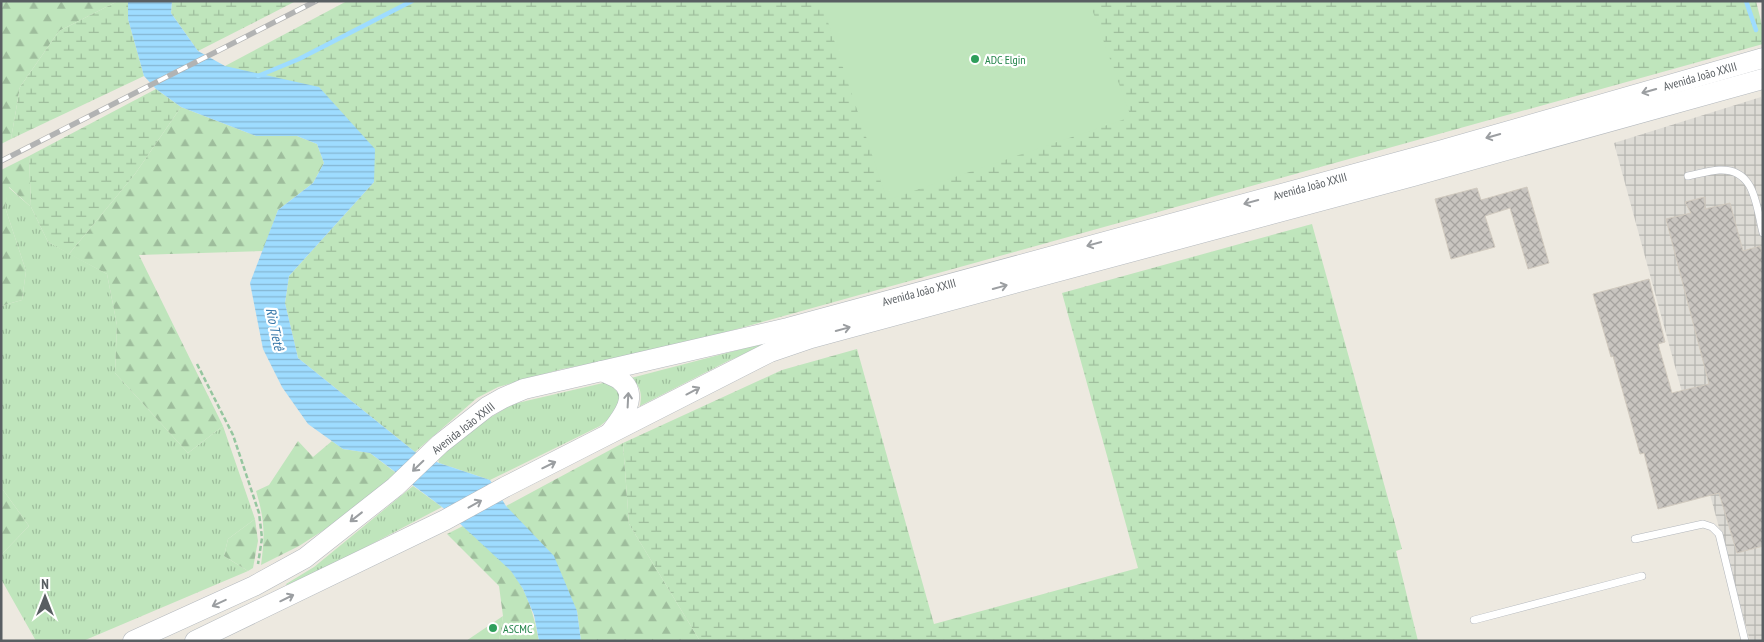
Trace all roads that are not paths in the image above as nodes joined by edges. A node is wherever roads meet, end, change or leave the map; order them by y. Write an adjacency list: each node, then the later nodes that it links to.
1 (1763, 58): 5 (main road, Avenida João XXIII, one-way to 5)
2 (1763, 79): 6 (main road, Avenida João XXIII, one-way to 2)
3 (1688, 176): 4 (lane)
4 (1763, 233)
5 (602, 371): 6 (main road, one-way to 5); 10 (main road, Avenida João XXIII, one-way to 10)
6 (607, 436): 11 (main road, Avenida João XXIII, one-way to 6)
7 (1635, 539): 12 (lane)
8 (1642, 576): 9 (lane)
9 (1474, 620)
10 (134, 641)
11 (195, 641)
12 (1745, 641)

